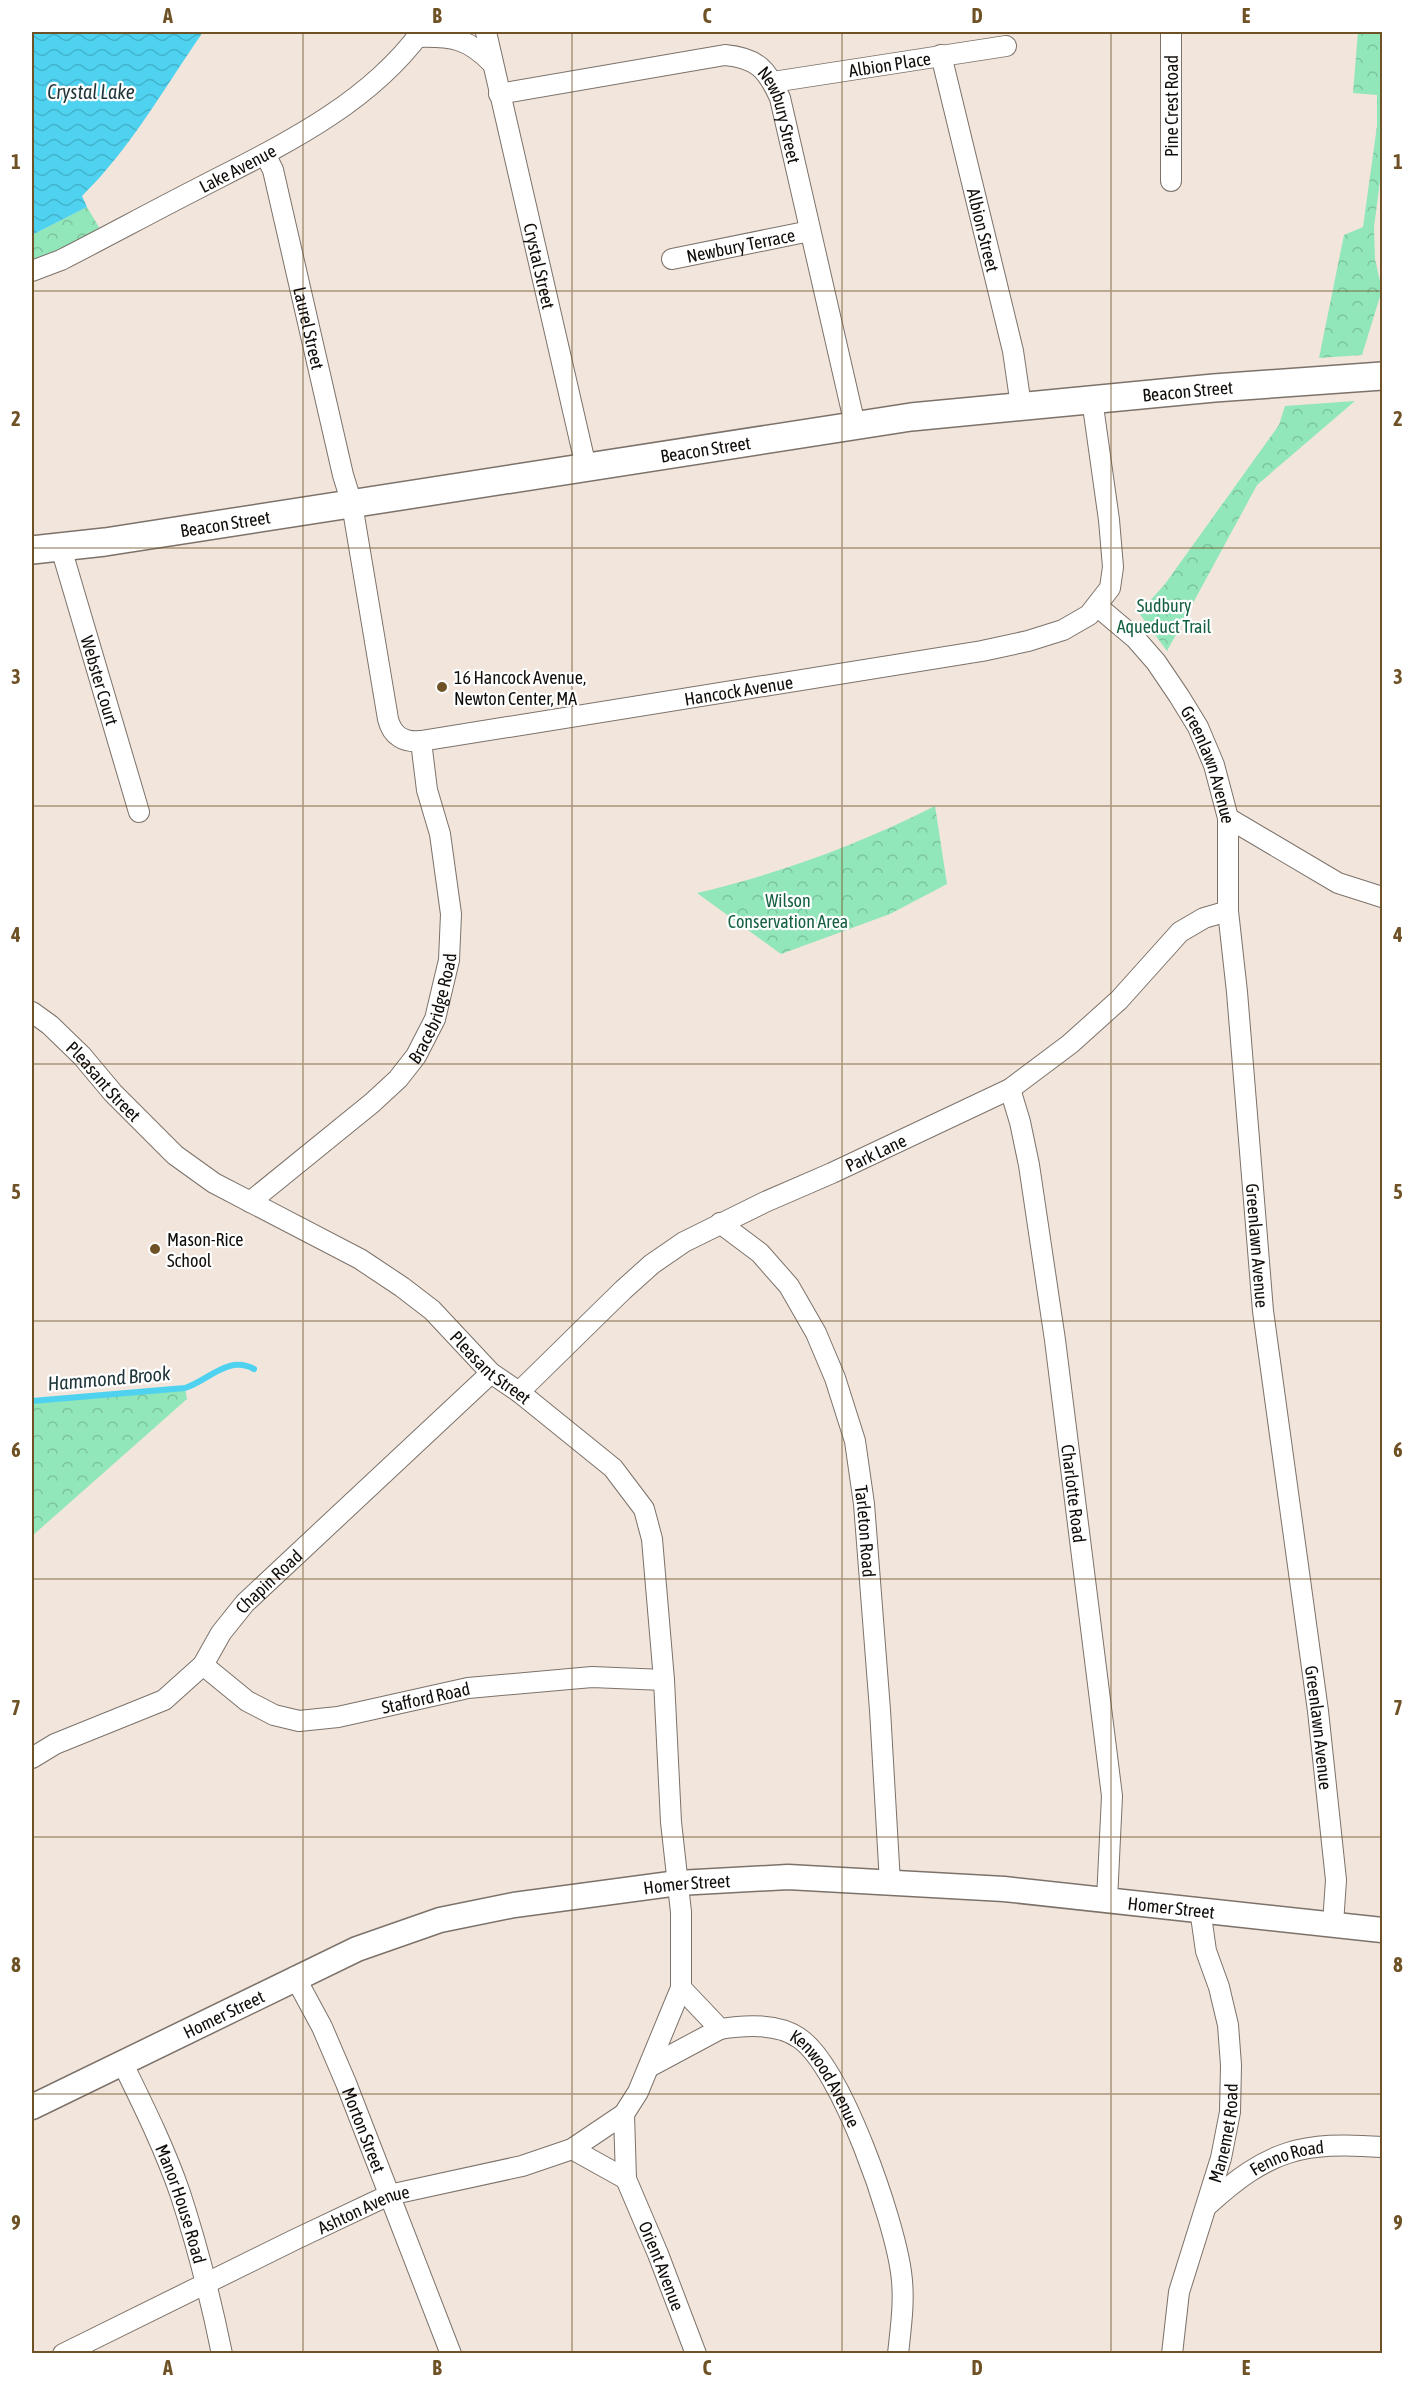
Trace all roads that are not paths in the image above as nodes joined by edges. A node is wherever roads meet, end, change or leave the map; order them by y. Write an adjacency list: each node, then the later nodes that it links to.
1 (486, 32): 6 (street, Crystal Street)
2 (1171, 32): 10 (street, Pine Crest Road)
3 (418, 34): 6 (street); 9 (street, Lake Avenue)
4 (1006, 46): 5 (street, Albion Place)
5 (941, 56): 7 (street, Albion Place); 16 (street, Albion Street)
6 (493, 64): 8 (street, Crystal Street)
7 (773, 82): 8 (street, Newbury Street); 11 (street, Newbury Street)
8 (500, 94): 18 (street, Crystal Street)
9 (266, 154): 13 (street, Lake Avenue); 19 (street, Laurel Street)
10 (1171, 181)
11 (810, 231): 12 (street, Newbury Terrace); 17 (street, Newbury Street)
12 (672, 259)
13 (32, 272)
14 (1383, 376): 15 (main road, Beacon Street)
15 (1092, 399): 16 (main road, Beacon Street); 22 (street, Hancock Avenue)
16 (1021, 406): 17 (main road, Beacon Street)
17 (855, 425): 18 (main road, Beacon Street)
18 (586, 467): 19 (main road, Beacon Street)
19 (352, 504): 20 (main road, Beacon Street); 23 (street, Hancock Avenue)
20 (61, 548): 21 (main road, Beacon Street); 24 (street, Webster Court)
21 (32, 550)
22 (1097, 606): 23 (street, Hancock Avenue); 25 (street, Greenlawn Avenue)
23 (421, 741): 30 (street, Bracebridge Road)
24 (139, 812)
25 (1228, 818): 26 (street); 27 (street, Greenlawn Avenue)
26 (1383, 897)
27 (1228, 911): 29 (street, Park Lane); 41 (street, Greenlawn Avenue)
28 (32, 1012): 30 (street, Pleasant Street)
29 (1010, 1089): 31 (street, Park Lane); 39 (street, Charlotte Road)
30 (250, 1202): 32 (street, Pleasant Street)
31 (720, 1223): 33 (street, Park Lane); 38 (street, Tarleton Road)
32 (491, 1373): 33 (street, Pleasant Street); 34 (street, Chapin Road)
33 (519, 1392): 35 (street, Pleasant Street)
34 (203, 1665): 35 (street, Stafford Road); 36 (street, Chapin Road)
35 (664, 1680): 37 (street, Pleasant Street)
36 (32, 1758)
37 (678, 1883): 38 (street, Homer Street); 43 (street, Homer Street); 44 (street)
38 (890, 1883): 39 (street, Homer Street)
39 (1107, 1899): 40 (street, Homer Street)
40 (1200, 1910): 41 (street, Homer Street); 54 (street, Manemet Road)
41 (1333, 1924): 42 (street, Homer Street)
42 (1383, 1930)
43 (294, 1977): 46 (street, Homer Street); 53 (street, Morton Street)
44 (681, 1988): 45 (street); 47 (street, Ashton Avenue)
45 (720, 2029): 47 (street); 60 (street, Kenwood Avenue)
46 (122, 2062): 48 (street, Homer Street); 55 (street, Manor House Road)
47 (649, 2067): 49 (street, Ashton Avenue)
48 (32, 2107)
49 (624, 2114): 51 (street, Ashton Avenue); 52 (street, Orient Avenue)
50 (1383, 2147): 54 (street, Fenno Road)
51 (572, 2149): 52 (street); 53 (street, Ashton Avenue)
52 (626, 2179): 59 (street, Orient Avenue)
53 (389, 2195): 55 (street, Ashton Avenue); 58 (street, Morton Street)
54 (1207, 2206): 61 (street, Manemet Road)
55 (204, 2284): 56 (street, Ashton Avenue); 57 (street, Manor House Road)
56 (63, 2354)
57 (222, 2354)
58 (451, 2354)
59 (696, 2354)
60 (898, 2354)
61 (1172, 2354)

